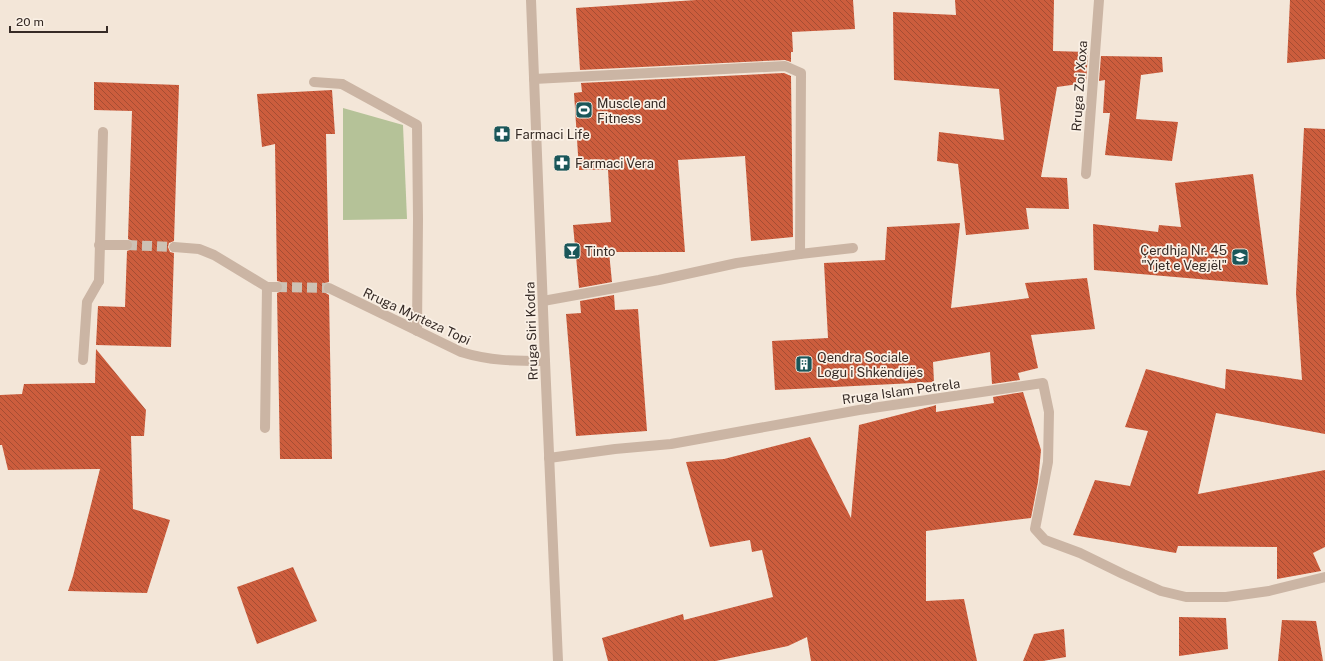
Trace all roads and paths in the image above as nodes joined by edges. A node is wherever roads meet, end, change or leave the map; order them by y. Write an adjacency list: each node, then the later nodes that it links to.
1 (531, 0): 3 (street, Rruga Siri Kodra)
2 (1099, 0): 6 (street, Rruga Zoi Xoxa)
3 (534, 79): 11 (street); 15 (street, Rruga Siri Kodra)
4 (314, 82): 16 (street)
5 (103, 132): 7 (street)
6 (1086, 174)
7 (99, 245): 8 (street); 17 (street)
8 (127, 245)
9 (174, 247): 13 (street)
10 (853, 248): 11 (street)
11 (800, 254): 15 (street)
12 (277, 286): 13 (street)
13 (267, 287): 19 (street)
14 (329, 288): 16 (street, Rruga Myrteza Topi)
15 (543, 301): 18 (street, Rruga Siri Kodra)
16 (417, 331): 18 (street, Rruga Myrteza Topi)
17 (83, 360)
18 (545, 361): 20 (street, Rruga Siri Kodra)
19 (265, 428)
20 (549, 458): 21 (street, Rruga Islam Petrela); 22 (street, Rruga Siri Kodra)
21 (1325, 577)
22 (558, 661)

